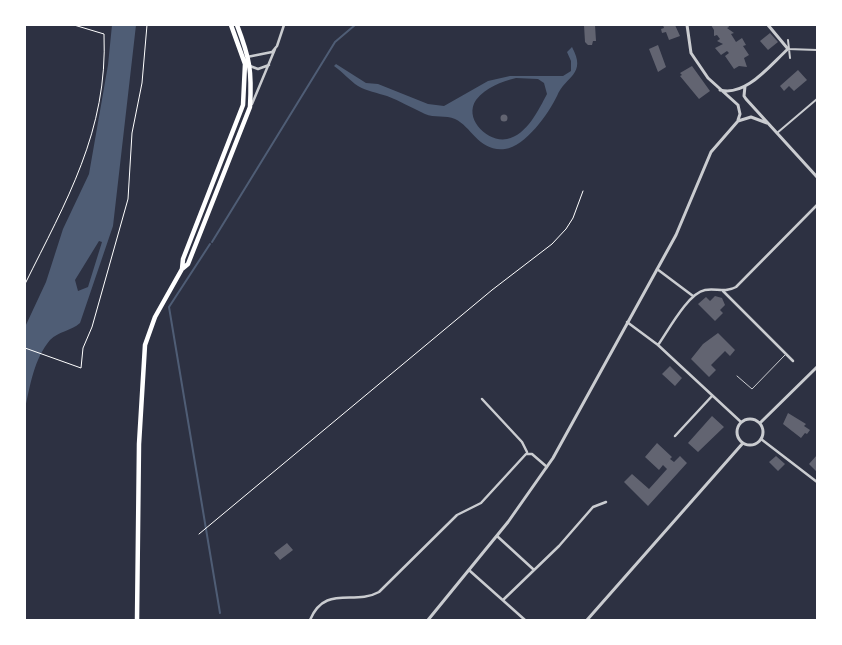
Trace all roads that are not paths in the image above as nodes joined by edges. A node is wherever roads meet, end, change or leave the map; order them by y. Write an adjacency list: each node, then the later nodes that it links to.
1 (231, 25): 12 (main road)
2 (237, 25): 10 (main road)
3 (284, 25): 7 (street)
4 (687, 25): 16 (street)
5 (768, 25): 8 (street)
6 (788, 40): 8 (street)
7 (277, 46): 10 (street); 13 (street)
8 (788, 49): 9 (street); 11 (street); 15 (street)
9 (817, 50)
10 (248, 55): 12 (street); 14 (main road)
11 (790, 58)
12 (244, 60): 14 (street); 24 (main road)
13 (269, 64): 14 (street); 18 (street)
14 (250, 66): 18 (main road)
15 (745, 86): 16 (street); 20 (street)
16 (720, 90): 19 (street)
17 (817, 99): 21 (street)
18 (250, 107): 24 (main road)
19 (738, 121): 20 (street); 25 (street)
20 (767, 122): 21 (street)
21 (777, 134): 22 (street)
22 (817, 177)
23 (817, 205): 26 (street)
24 (182, 269): 49 (main road)
25 (657, 269): 27 (street); 28 (street)
26 (722, 290): 27 (street); 30 (street)
27 (693, 296): 29 (street)
28 (627, 322): 29 (street); 42 (street)
29 (658, 346): 34 (street)
30 (786, 354): 31 (street); 33 (lane)
31 (793, 361)
32 (817, 367): 37 (street)
33 (737, 376)
34 (712, 396): 36 (street); 38 (street)
35 (482, 399): 41 (street)
36 (741, 422): 37 (street); 40 (street)
37 (760, 423): 39 (street)
38 (675, 436)
39 (761, 439): 40 (street); 43 (street)
40 (743, 443): 53 (street)
41 (528, 453): 42 (street); 50 (street)
42 (548, 467): 45 (street)
43 (817, 482)
44 (606, 502): 46 (street)
45 (497, 536): 46 (street); 47 (street)
46 (533, 569): 48 (street)
47 (470, 571): 48 (street); 51 (street)
48 (503, 600): 52 (street)
49 (137, 620)
50 (310, 620)
51 (428, 620)
52 (525, 620)
53 (587, 620)

